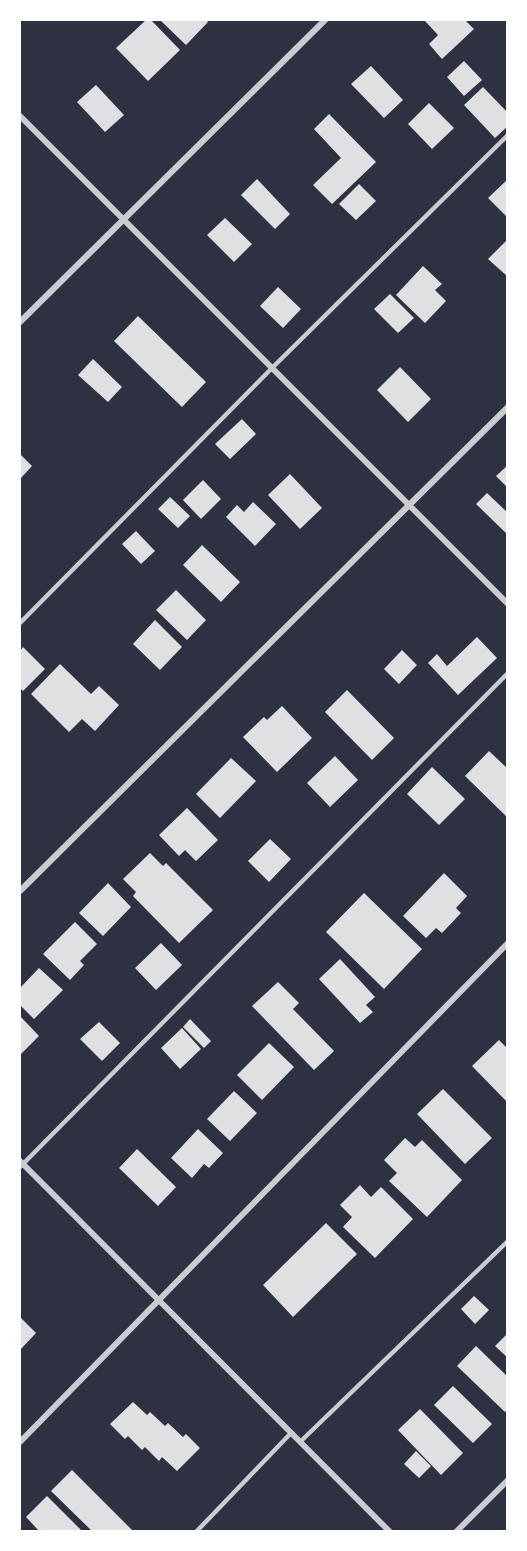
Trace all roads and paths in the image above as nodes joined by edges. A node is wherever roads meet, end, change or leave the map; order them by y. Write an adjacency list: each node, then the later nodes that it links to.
1 (326, 20): 4 (street)
2 (20, 116): 4 (street)
3 (507, 135): 6 (lane)
4 (124, 219): 5 (street); 6 (street)
5 (20, 322)
6 (273, 368): 8 (street); 10 (lane)
7 (507, 407): 8 (street)
8 (410, 505): 9 (street); 12 (street)
9 (507, 604)
10 (20, 623)
11 (507, 673): 14 (lane)
12 (20, 891)
13 (507, 944): 16 (street)
14 (20, 1164): 16 (street)
15 (507, 1241): 19 (lane)
16 (158, 1301): 17 (street); 18 (street)
17 (291, 1433): 19 (street); 21 (lane)
18 (20, 1442)
19 (300, 1442): 22 (street)
20 (507, 1480): 23 (street)
21 (196, 1532)
22 (390, 1532)
23 (456, 1532)

